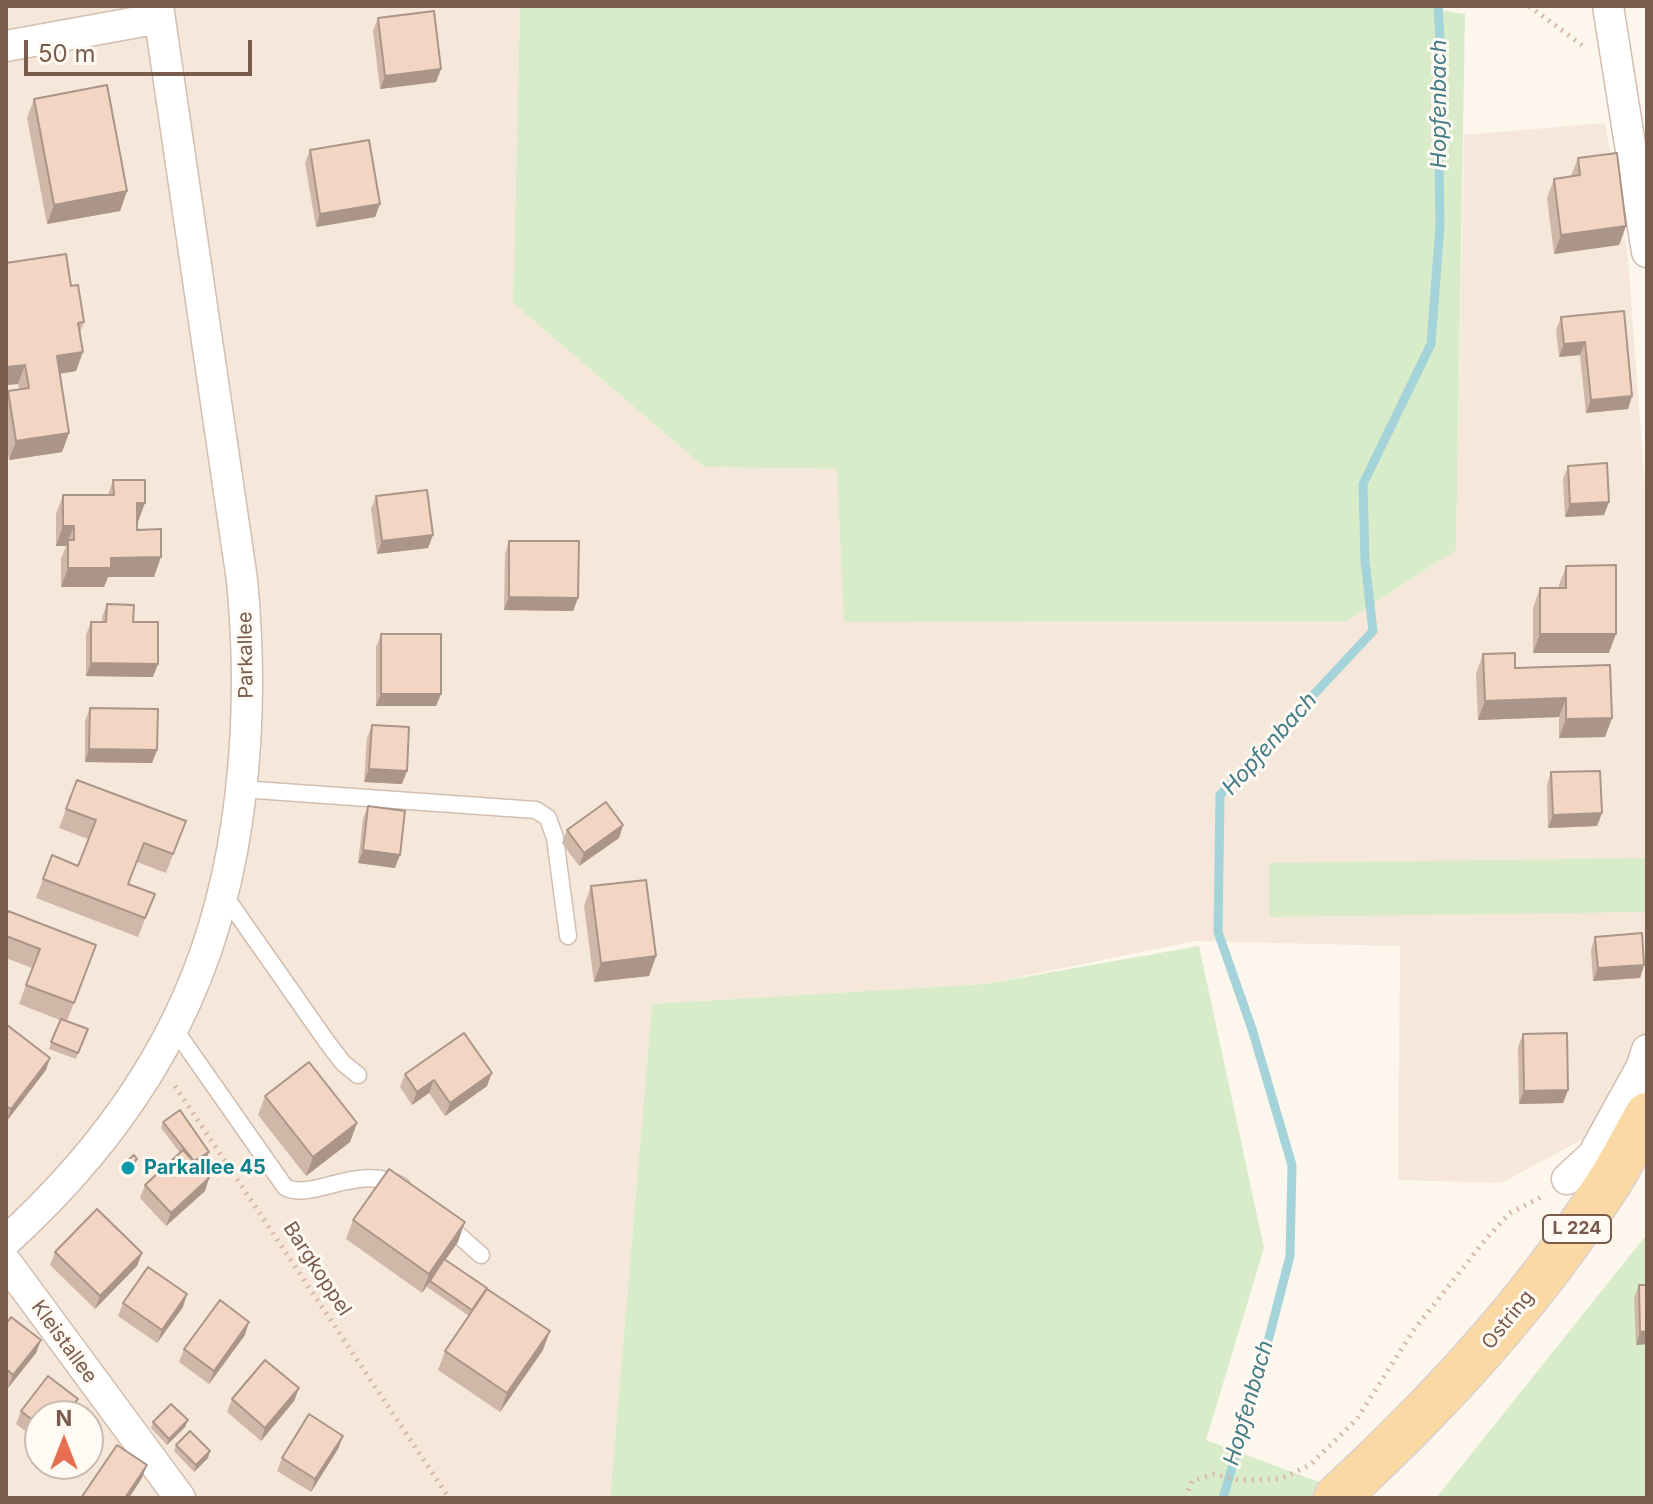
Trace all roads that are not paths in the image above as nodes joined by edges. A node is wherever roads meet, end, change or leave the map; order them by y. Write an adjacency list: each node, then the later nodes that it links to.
1 (1608, 6): 4 (street)
2 (159, 12): 3 (street); 5 (street, Parkallee)
3 (6, 46)
4 (1647, 252)
5 (241, 789): 6 (street, Parkallee); 7 (lane)
6 (222, 891): 8 (street, Parkallee); 10 (lane)
7 (568, 936)
8 (173, 1027): 13 (street, Parkallee); 14 (lane)
9 (1647, 1050): 12 (street)
10 (358, 1075)
11 (1647, 1115): 17 (main road, Ostring / L 224)
12 (1567, 1179)
13 (6, 1241)
14 (481, 1255)
15 (6, 1262): 16 (street, Kleistallee)
16 (180, 1498)
17 (1336, 1498)

